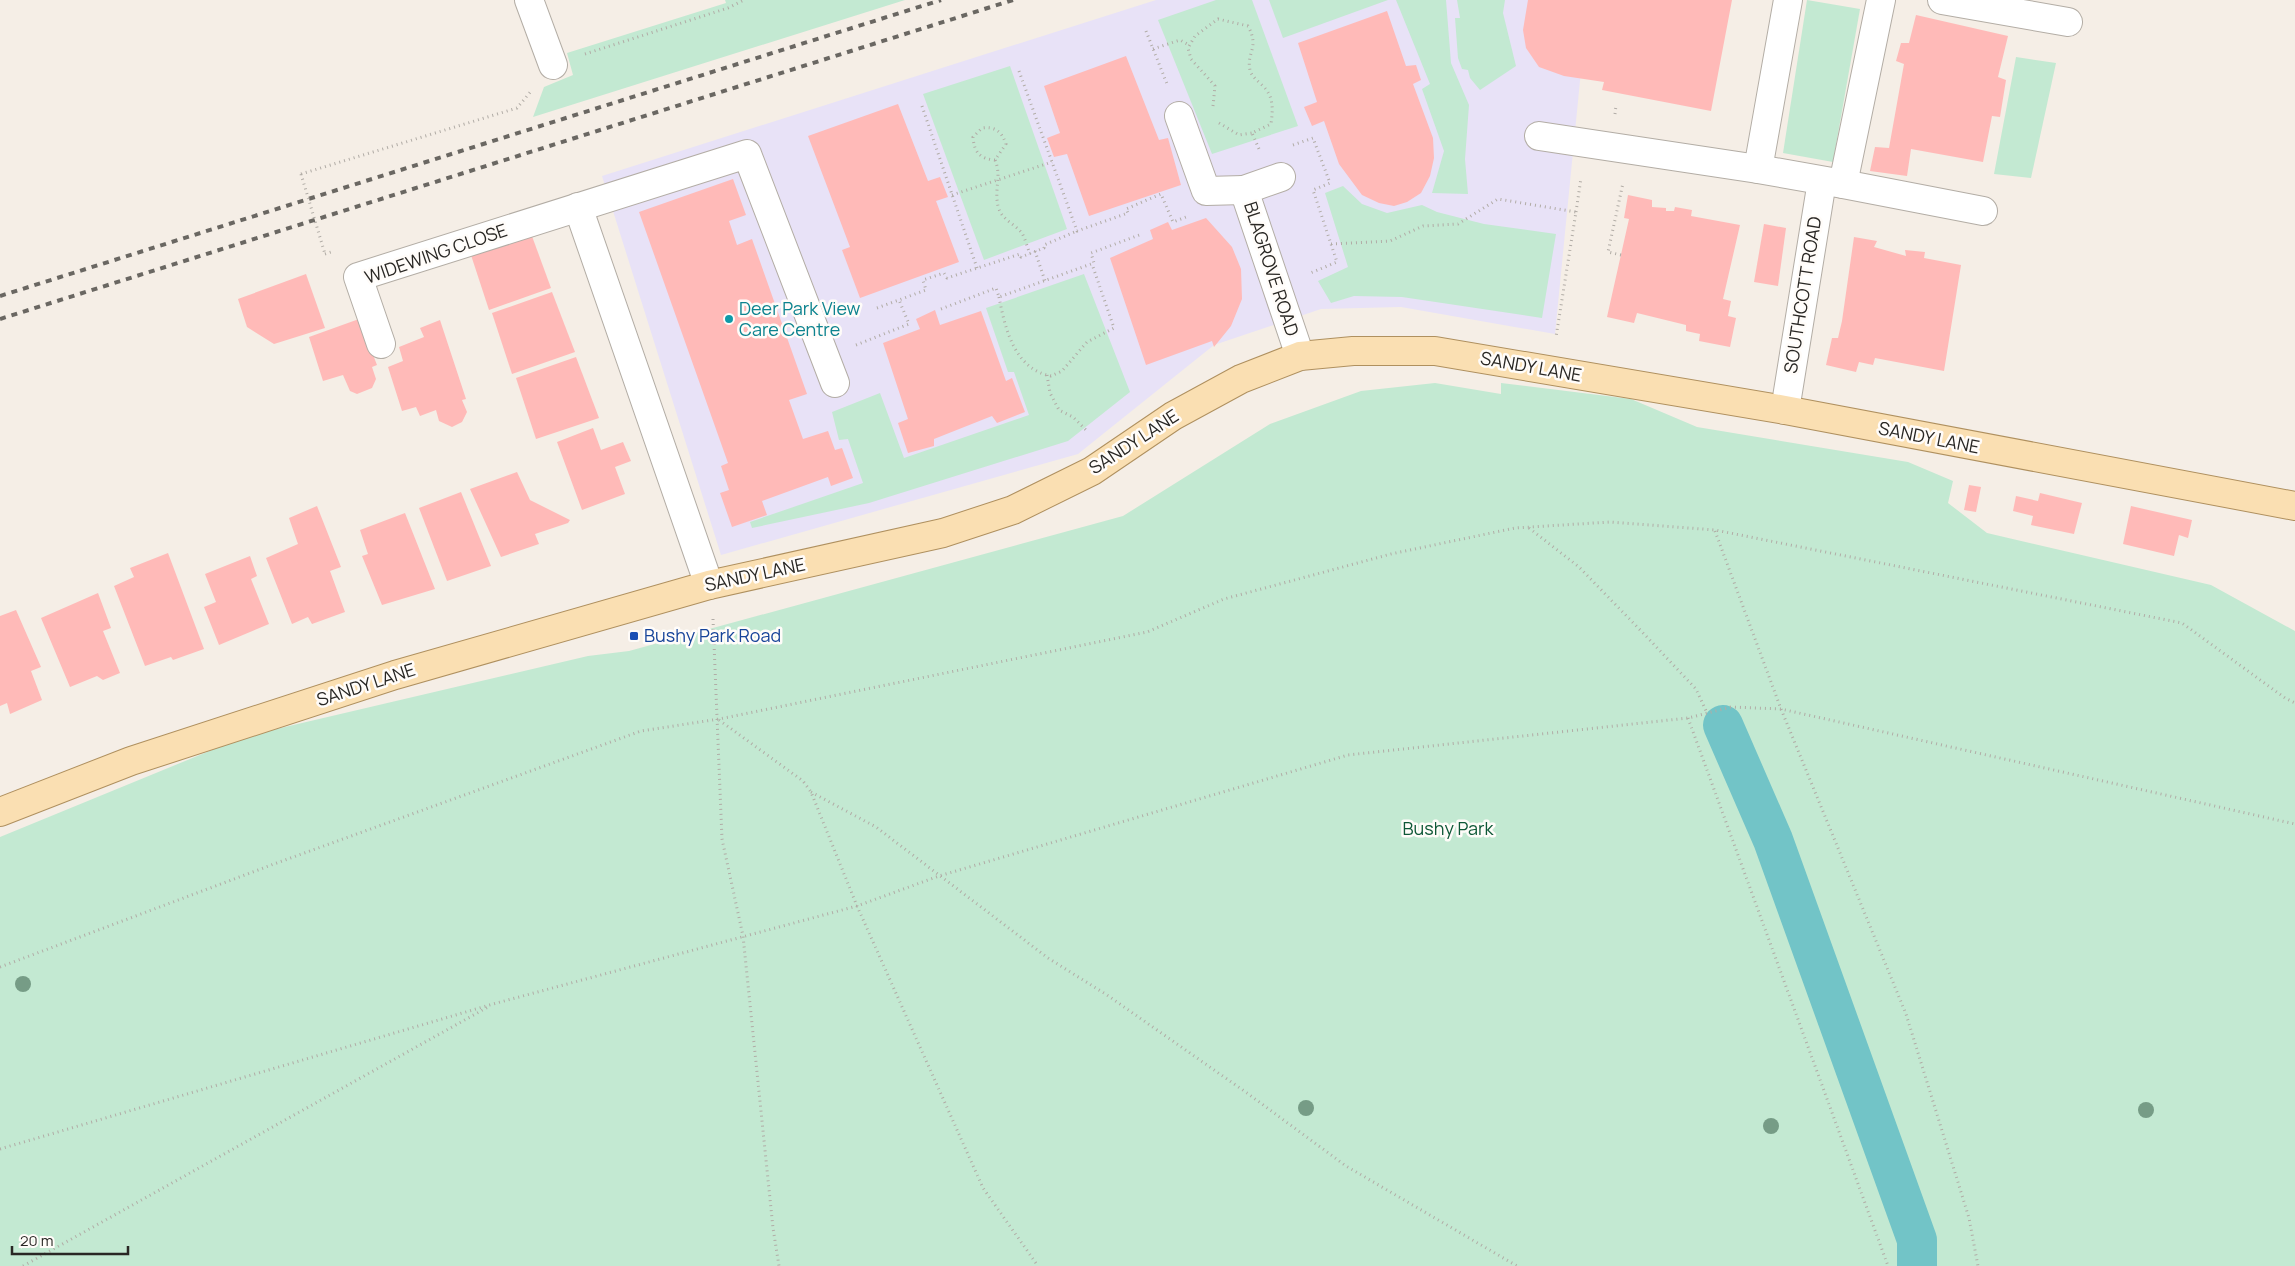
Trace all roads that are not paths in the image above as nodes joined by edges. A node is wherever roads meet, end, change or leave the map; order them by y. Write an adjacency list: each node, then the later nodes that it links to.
1 (529, 0): 7 (street)
2 (1788, 0): 10 (street)
3 (1881, 0): 12 (street, SOUTHCOTT ROAD)
4 (1942, 0): 5 (street)
5 (1978, 3): 6 (street)
6 (2068, 22)
7 (553, 65)
8 (1179, 116): 13 (street)
9 (1540, 136): 10 (street)
10 (1758, 169): 12 (street)
11 (1281, 177): 13 (street, BLAGROVE ROAD)
12 (1832, 183): 15 (street); 19 (street, SOUTHCOTT ROAD)
13 (1244, 190): 17 (street, BLAGROVE ROAD)
14 (578, 207): 16 (street, WIDEWING CLOSE); 18 (street); 21 (street)
15 (1984, 211)
16 (381, 344)
17 (1300, 356): 19 (main road, SANDY LANE); 21 (main road, SANDY LANE)
18 (836, 383)
19 (1785, 410): 20 (main road, SANDY LANE)
20 (2295, 506)
21 (708, 584): 22 (main road, SANDY LANE)
22 (0, 812)

